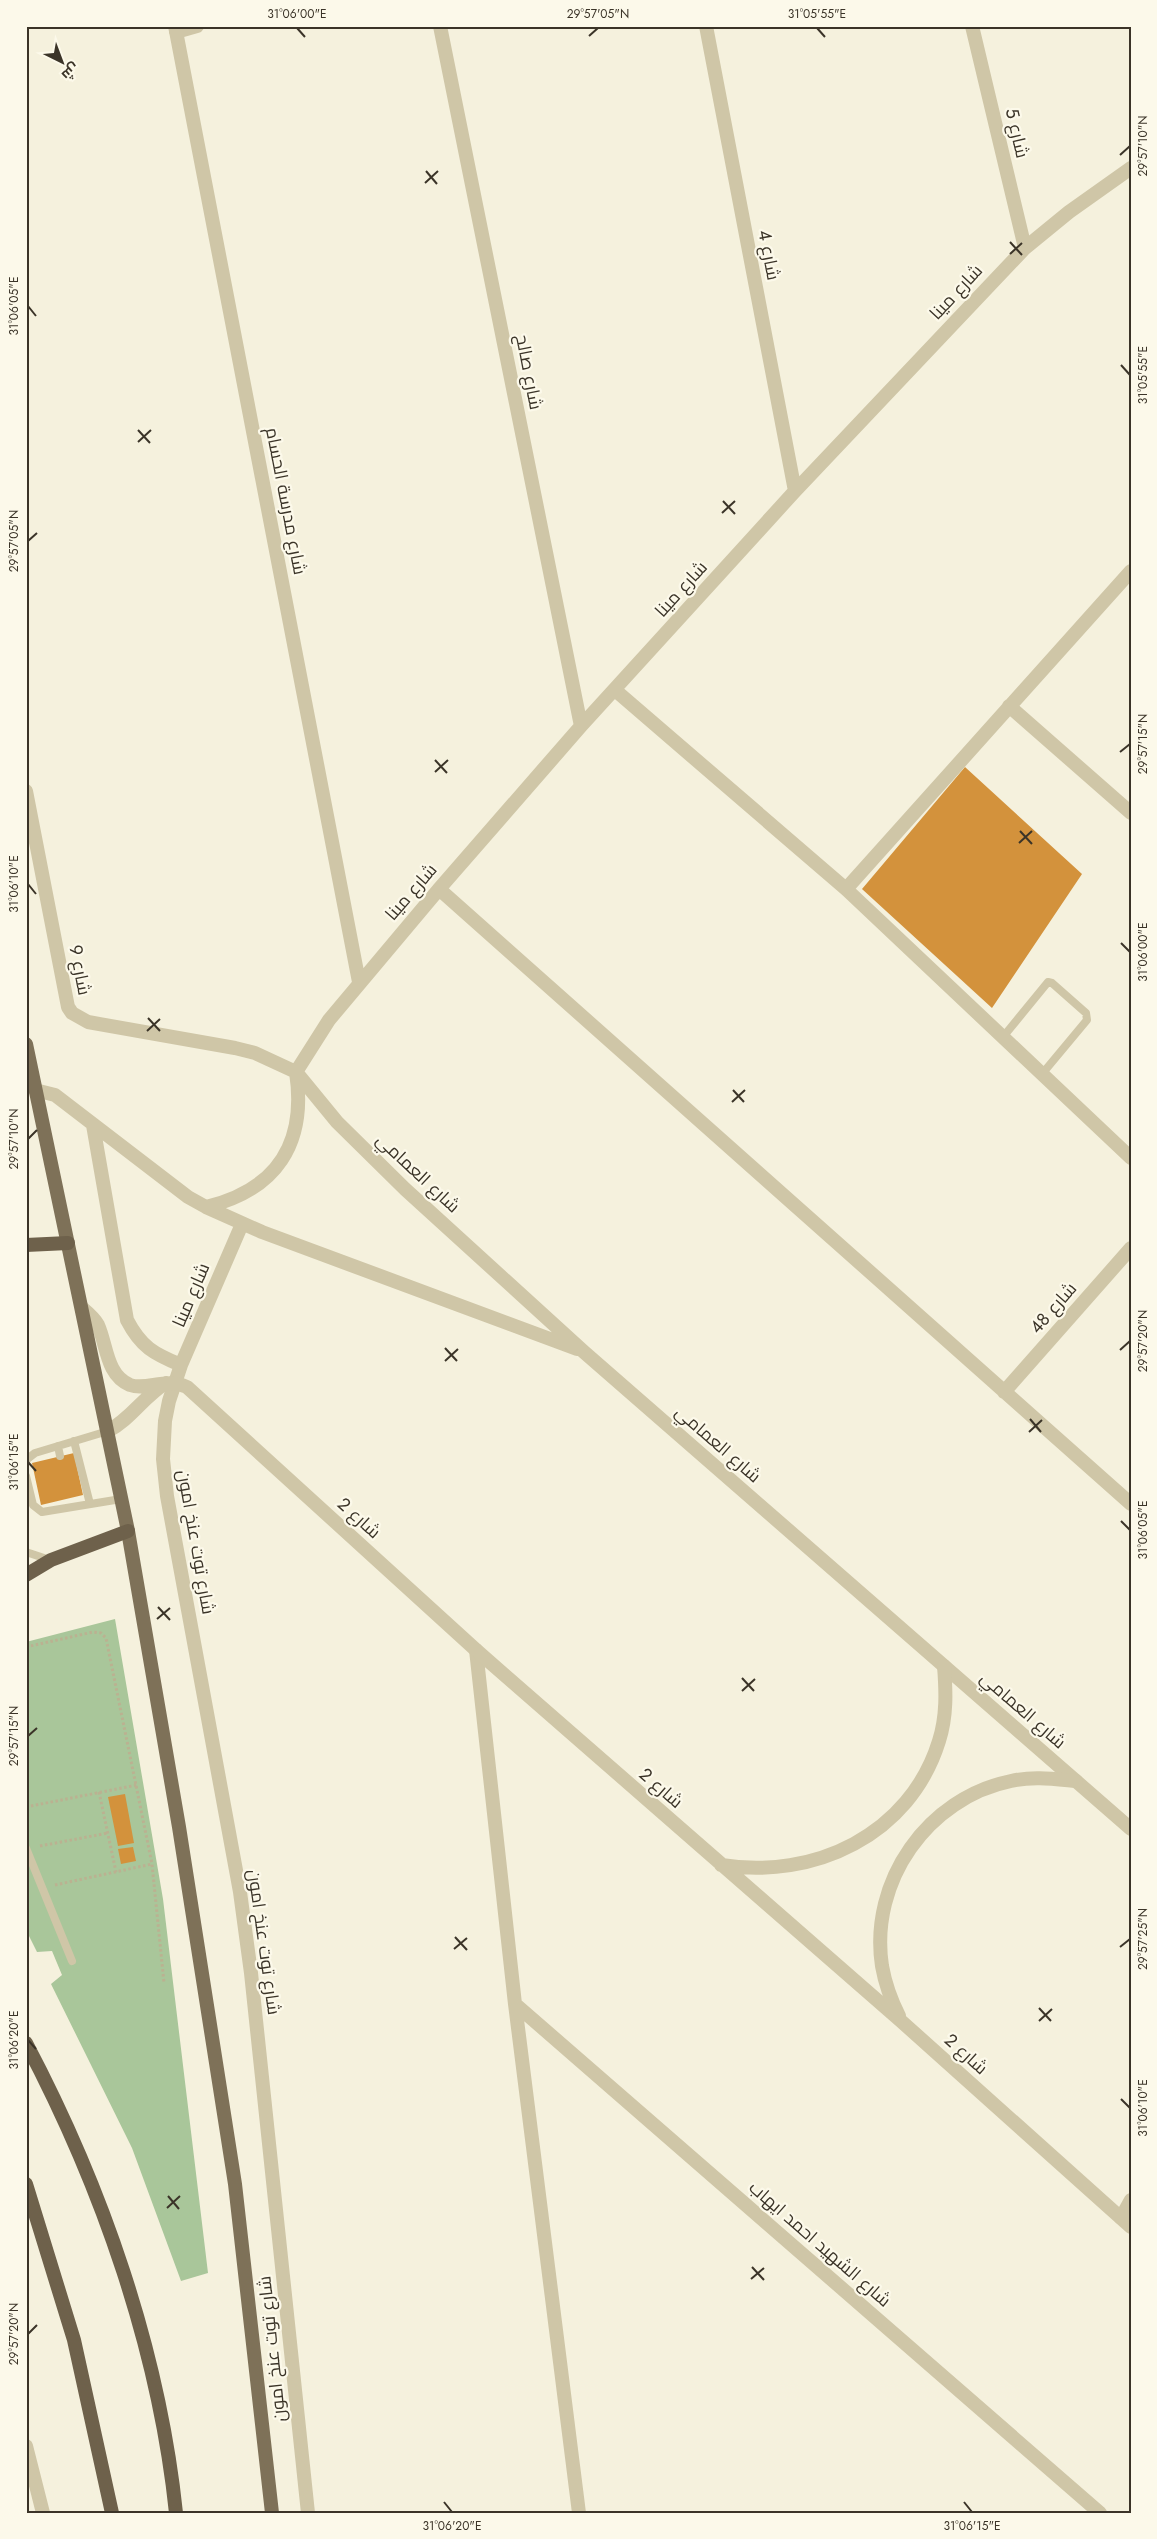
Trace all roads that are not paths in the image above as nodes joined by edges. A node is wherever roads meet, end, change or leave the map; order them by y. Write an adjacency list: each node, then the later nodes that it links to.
1 (197, 26): 5 (street)
2 (440, 26): 12 (street, شارع صالح)
3 (706, 26): 8 (street, شارع 4)
4 (972, 26): 7 (street, شارع 5)
5 (176, 29): 17 (street, شارع مدرسة الحسام)
6 (1131, 168): 7 (street, شارع مينا)
7 (1025, 248): 8 (street, شارع مينا)
8 (795, 491): 10 (street, شارع مينا)
9 (1131, 571): 11 (street)
10 (615, 690): 12 (street, شارع مينا); 16 (street)
11 (1009, 706): 14 (street); 16 (street)
12 (581, 726): 15 (street, شارع مينا)
13 (26, 791): 20 (street, شارع 9)
14 (1131, 814)
15 (439, 889): 17 (street, شارع مينا); 34 (street)
16 (846, 889): 18 (street)
17 (359, 982): 20 (street, شارع مينا)
18 (1003, 1037): 21 (street); 21 (lane)
19 (26, 1044): 22 (main road)
20 (296, 1072): 25 (street); 31 (street, شارع العمامي)
21 (1042, 1074): 24 (street)
22 (35, 1090): 23 (street); 27 (main road)
23 (93, 1125): 25 (street); 32 (street)
24 (1131, 1158)
25 (206, 1207): 26 (street)
26 (242, 1224): 31 (street); 32 (street, شارع مينا)
27 (68, 1243): 28 (highway); 30 (main road)
28 (26, 1245)
29 (1131, 1248): 34 (street, شارع 48)
30 (82, 1308): 33 (street); 35 (main road)
31 (584, 1352): 55 (street, شارع العمامي)
32 (182, 1365): 33 (street, شارع مينا)
33 (171, 1382): 35 (street); 54 (street, شارع 2); 72 (street, شارع توت عنخ امون)
34 (1004, 1392): 47 (street)
35 (108, 1431): 36 (lane); 44 (main road)
36 (74, 1441): 37 (lane); 46 (lane)
37 (58, 1446): 38 (lane); 39 (lane)
38 (43, 1450): 40 (lane); 41 (lane)
39 (60, 1456)
40 (26, 1460)
41 (45, 1460)
42 (26, 1476): 49 (lane)
43 (70, 1498): 48 (lane)
44 (121, 1499): 46 (lane); 50 (main road)
45 (55, 1502): 49 (lane)
46 (90, 1504): 48 (lane)
47 (1131, 1504)
48 (72, 1507): 49 (lane)
49 (57, 1510)
50 (128, 1531): 52 (highway); 71 (main road)
51 (26, 1552): 52 (lane)
52 (51, 1560): 53 (highway)
53 (26, 1575)
54 (476, 1650): 59 (street, شارع 2); 61 (street)
55 (944, 1666): 56 (street, شارع العمامي); 59 (street)
56 (1076, 1781): 57 (street, شارع العمامي); 62 (street)
57 (1131, 1828)
58 (26, 1849): 60 (lane)
59 (720, 1864): 62 (street, شارع 2)
60 (72, 1961)
61 (515, 2004): 73 (street); 74 (street, شارع الشهيد احمد ايهاب)
62 (901, 2021): 66 (street, شارع 2)
63 (26, 2043): 70 (highway)
64 (26, 2184): 69 (highway)
65 (1131, 2200): 66 (street)
66 (1126, 2222)
67 (26, 2446): 68 (street)
68 (43, 2513)
69 (112, 2513)
70 (176, 2513)
71 (272, 2513)
72 (308, 2513)
73 (578, 2513)
74 (1100, 2513)

